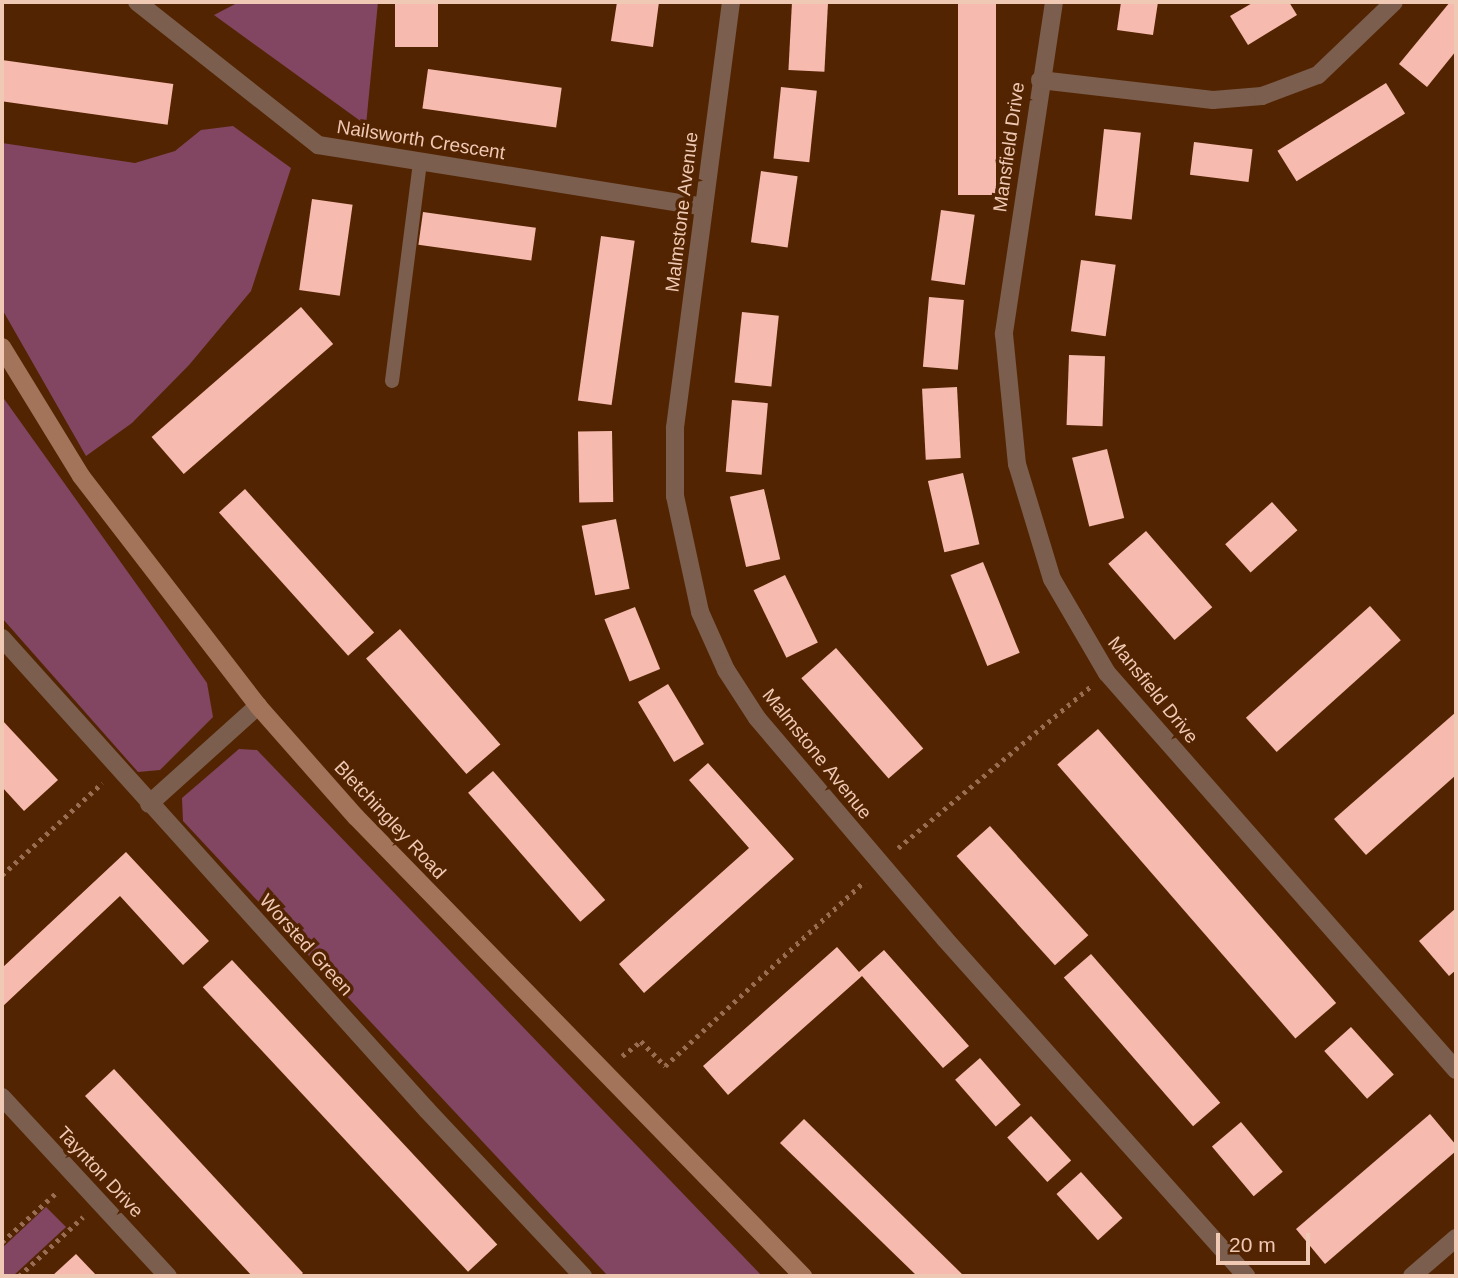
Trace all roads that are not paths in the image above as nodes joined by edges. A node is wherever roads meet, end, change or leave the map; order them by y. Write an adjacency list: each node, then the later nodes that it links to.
1 (136, 2): 6 (street, Nailsworth Crescent)
2 (731, 2): 7 (street, Malmstone Avenue)
3 (1054, 2): 5 (street, Mansfield Drive)
4 (1394, 2): 5 (street)
5 (1040, 80): 13 (street, Mansfield Drive)
6 (420, 161): 7 (street, Nailsworth Crescent); 9 (lane)
7 (704, 207): 19 (street, Malmstone Avenue)
8 (2, 347): 11 (street, Bletchingley Road)
9 (392, 381)
10 (2, 638): 12 (street, Worsted Green)
11 (258, 705): 12 (street); 18 (street, Bletchingley Road)
12 (149, 804): 17 (street, Worsted Green)
13 (1456, 1070)
14 (2, 1097): 16 (street, Taynton Drive)
15 (1456, 1238): 20 (street)
16 (168, 1276)
17 (583, 1276)
18 (803, 1276)
19 (1246, 1276)
20 (1412, 1276)

